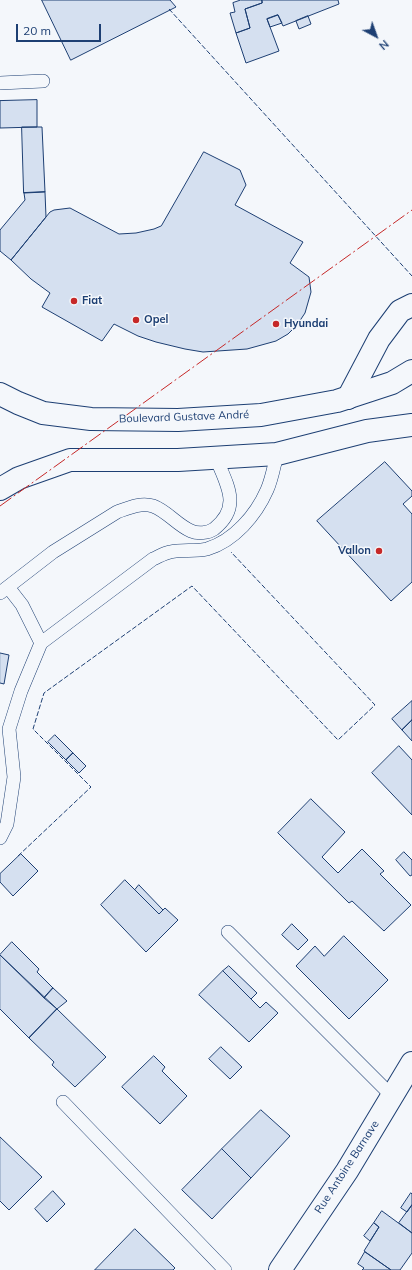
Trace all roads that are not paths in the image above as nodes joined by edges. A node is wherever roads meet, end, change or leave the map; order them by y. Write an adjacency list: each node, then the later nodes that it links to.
1 (43, 81): 2 (lane)
2 (0, 83)
3 (412, 305): 6 (main road)
4 (412, 371): 6 (main road, Boulevard Gustave André)
5 (0, 394): 6 (main road, Boulevard Gustave André)
6 (348, 398)
7 (412, 425): 8 (main road)
8 (277, 454): 9 (main road); 12 (lane)
9 (216, 458): 10 (main road); 11 (lane)
10 (0, 489)
11 (4, 590): 12 (lane)
12 (42, 643): 13 (lane)
13 (9, 729): 14 (lane); 15 (lane)
14 (0, 744)
15 (0, 838)
16 (228, 932): 18 (lane)
17 (412, 1063): 18 (main road, Rue Antoine Barnave)
18 (392, 1096): 21 (main road, Rue Antoine Barnave)
19 (63, 1102): 20 (lane)
20 (225, 1270)
21 (280, 1270)

